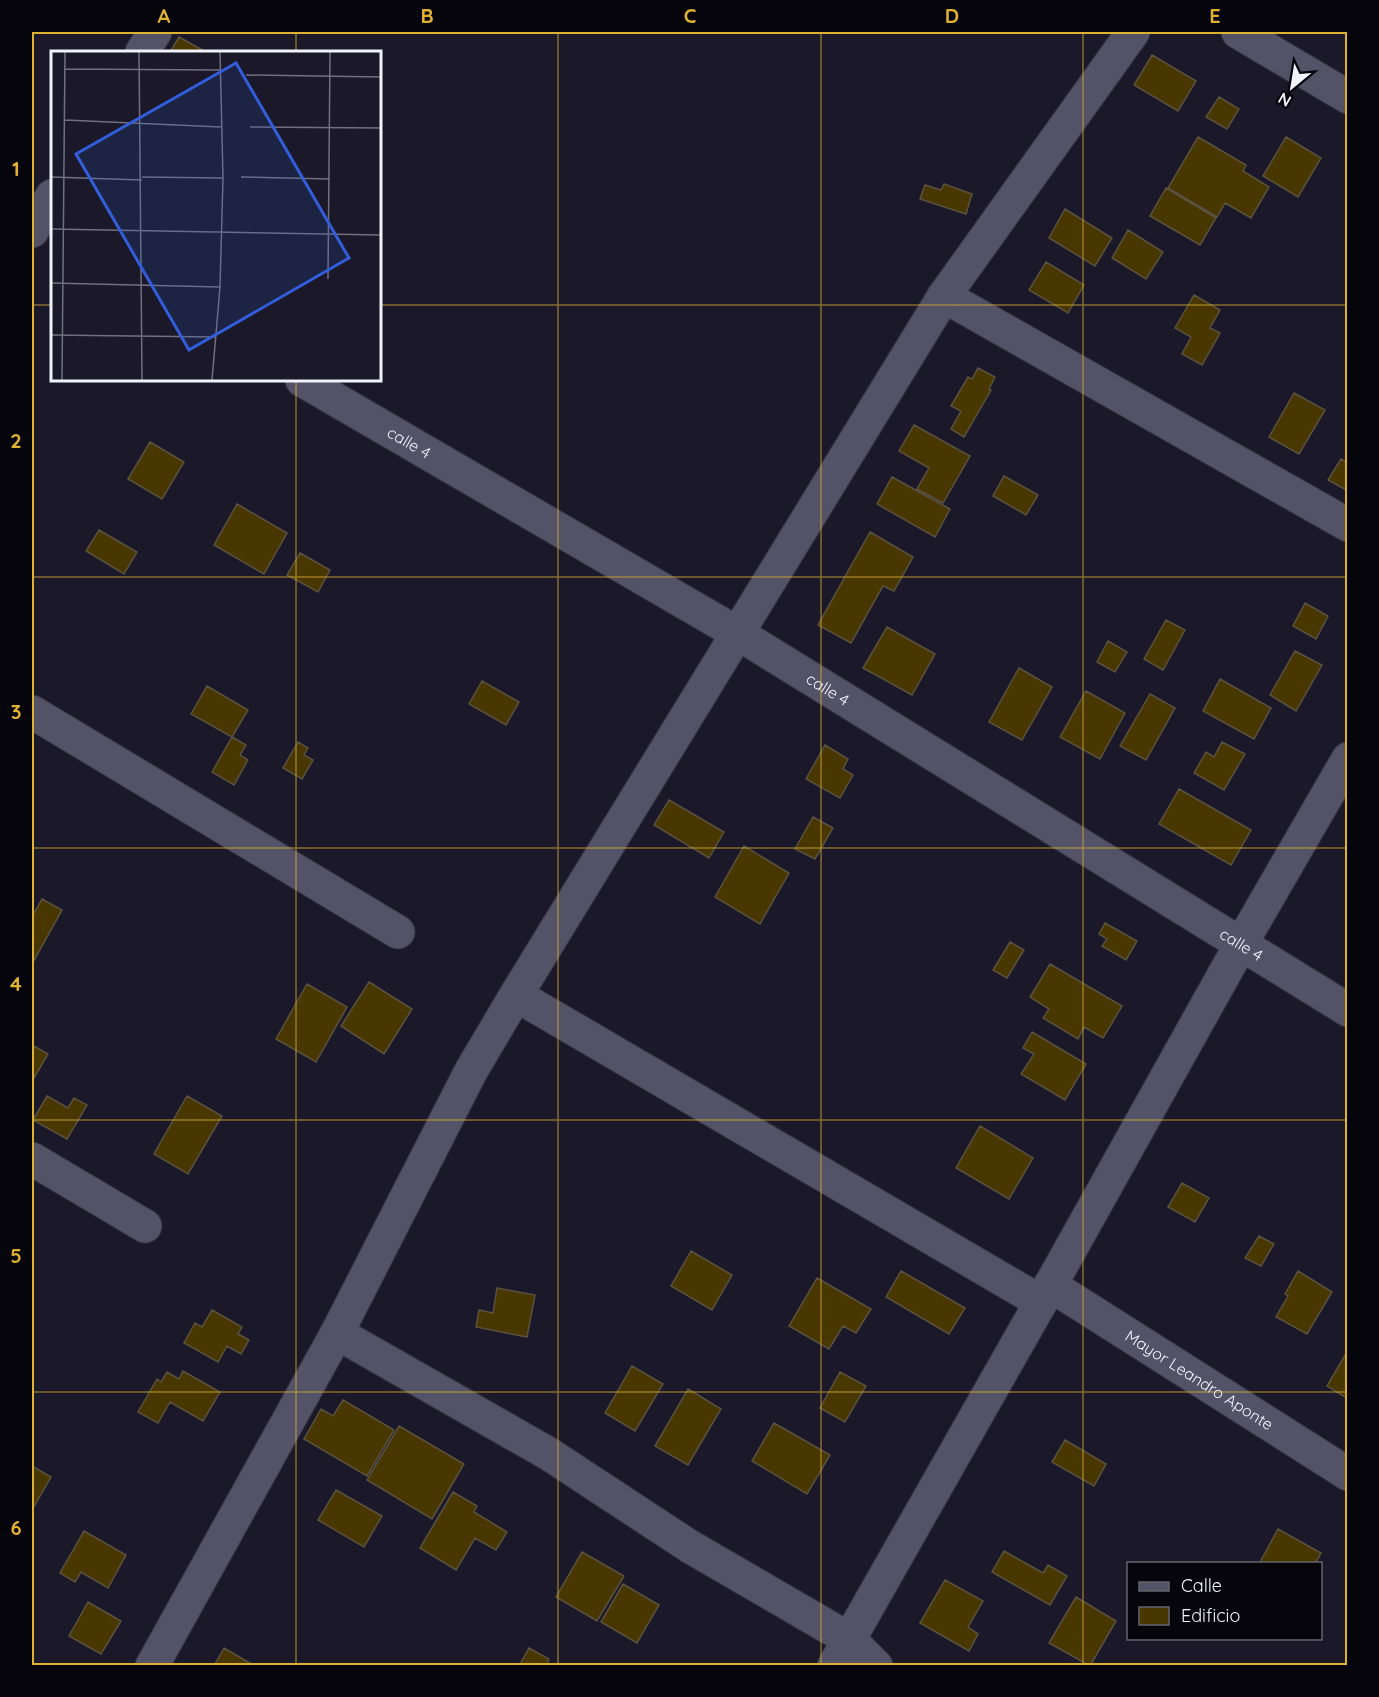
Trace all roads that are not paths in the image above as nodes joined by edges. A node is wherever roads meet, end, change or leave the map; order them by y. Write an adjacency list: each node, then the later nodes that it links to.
1 (155, 32): 4 (street)
2 (1133, 32): 8 (street)
3 (1238, 32): 5 (street)
4 (143, 51)
5 (1347, 97)
6 (51, 198): 7 (street)
7 (38, 228)
8 (944, 296): 10 (street); 11 (street)
9 (304, 381): 11 (street, calle 4)
10 (1347, 525)
11 (737, 633): 15 (street, calle 4); 16 (street)
12 (32, 712): 14 (street)
13 (1347, 759): 15 (street)
14 (398, 932)
15 (1240, 944): 17 (street, calle 4); 20 (street)
16 (516, 995): 20 (street, Mayor Leandro Aponte); 21 (street)
17 (1347, 1010)
18 (32, 1159): 19 (street)
19 (145, 1226)
20 (1046, 1293): 22 (street, Mayor Leandro Aponte); 23 (street)
21 (337, 1333): 23 (street); 24 (street)
22 (1347, 1474)
23 (842, 1652): 25 (street)
24 (152, 1665)
25 (876, 1665)

